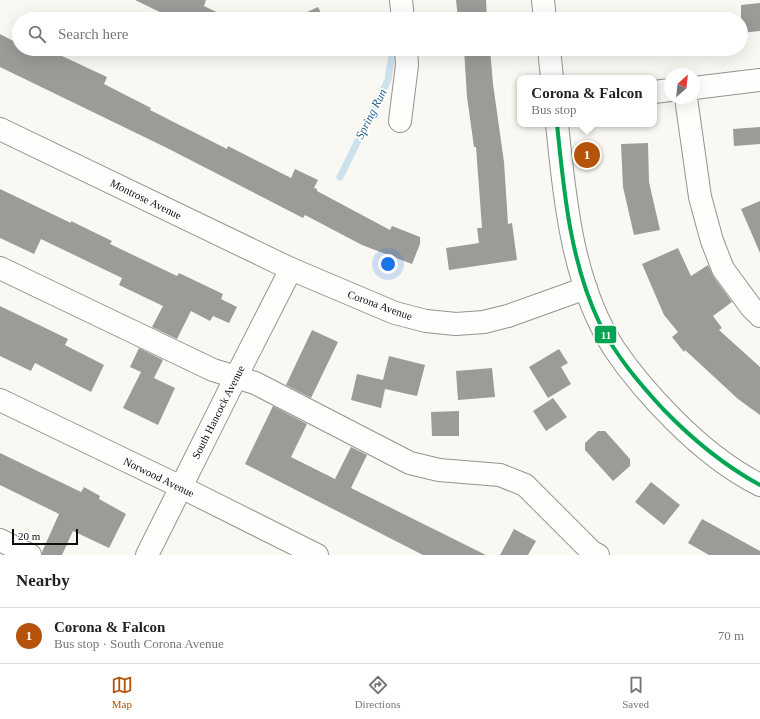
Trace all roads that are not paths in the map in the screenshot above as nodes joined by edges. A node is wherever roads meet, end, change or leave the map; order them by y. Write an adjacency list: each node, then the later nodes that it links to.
1 (401, 0): 3 (street)
2 (543, 0): 4 (street)
3 (402, 12)
4 (544, 12)
5 (406, 56): 11 (street)
6 (550, 56): 7 (street)
7 (552, 75)
8 (760, 80): 9 (street)
9 (700, 87)
10 (687, 104): 17 (street)
11 (400, 121)
12 (557, 127): 16 (street)
13 (0, 129): 15 (street, Montrose Avenue)
14 (0, 268): 18 (street)
15 (291, 269): 16 (street, Corona Avenue); 18 (street, South Hancock Avenue)
16 (586, 288): 20 (street)
17 (760, 316)
18 (236, 377): 21 (street, South Hancock Avenue); 26 (street)
19 (0, 400): 21 (street, Norwood Avenue)
20 (760, 485)
21 (181, 487): 24 (street, South Hancock Avenue); 25 (street, Norwood Avenue)
22 (0, 540): 23 (street)
23 (30, 555)
24 (147, 555)
25 (317, 555)
26 (598, 555)

